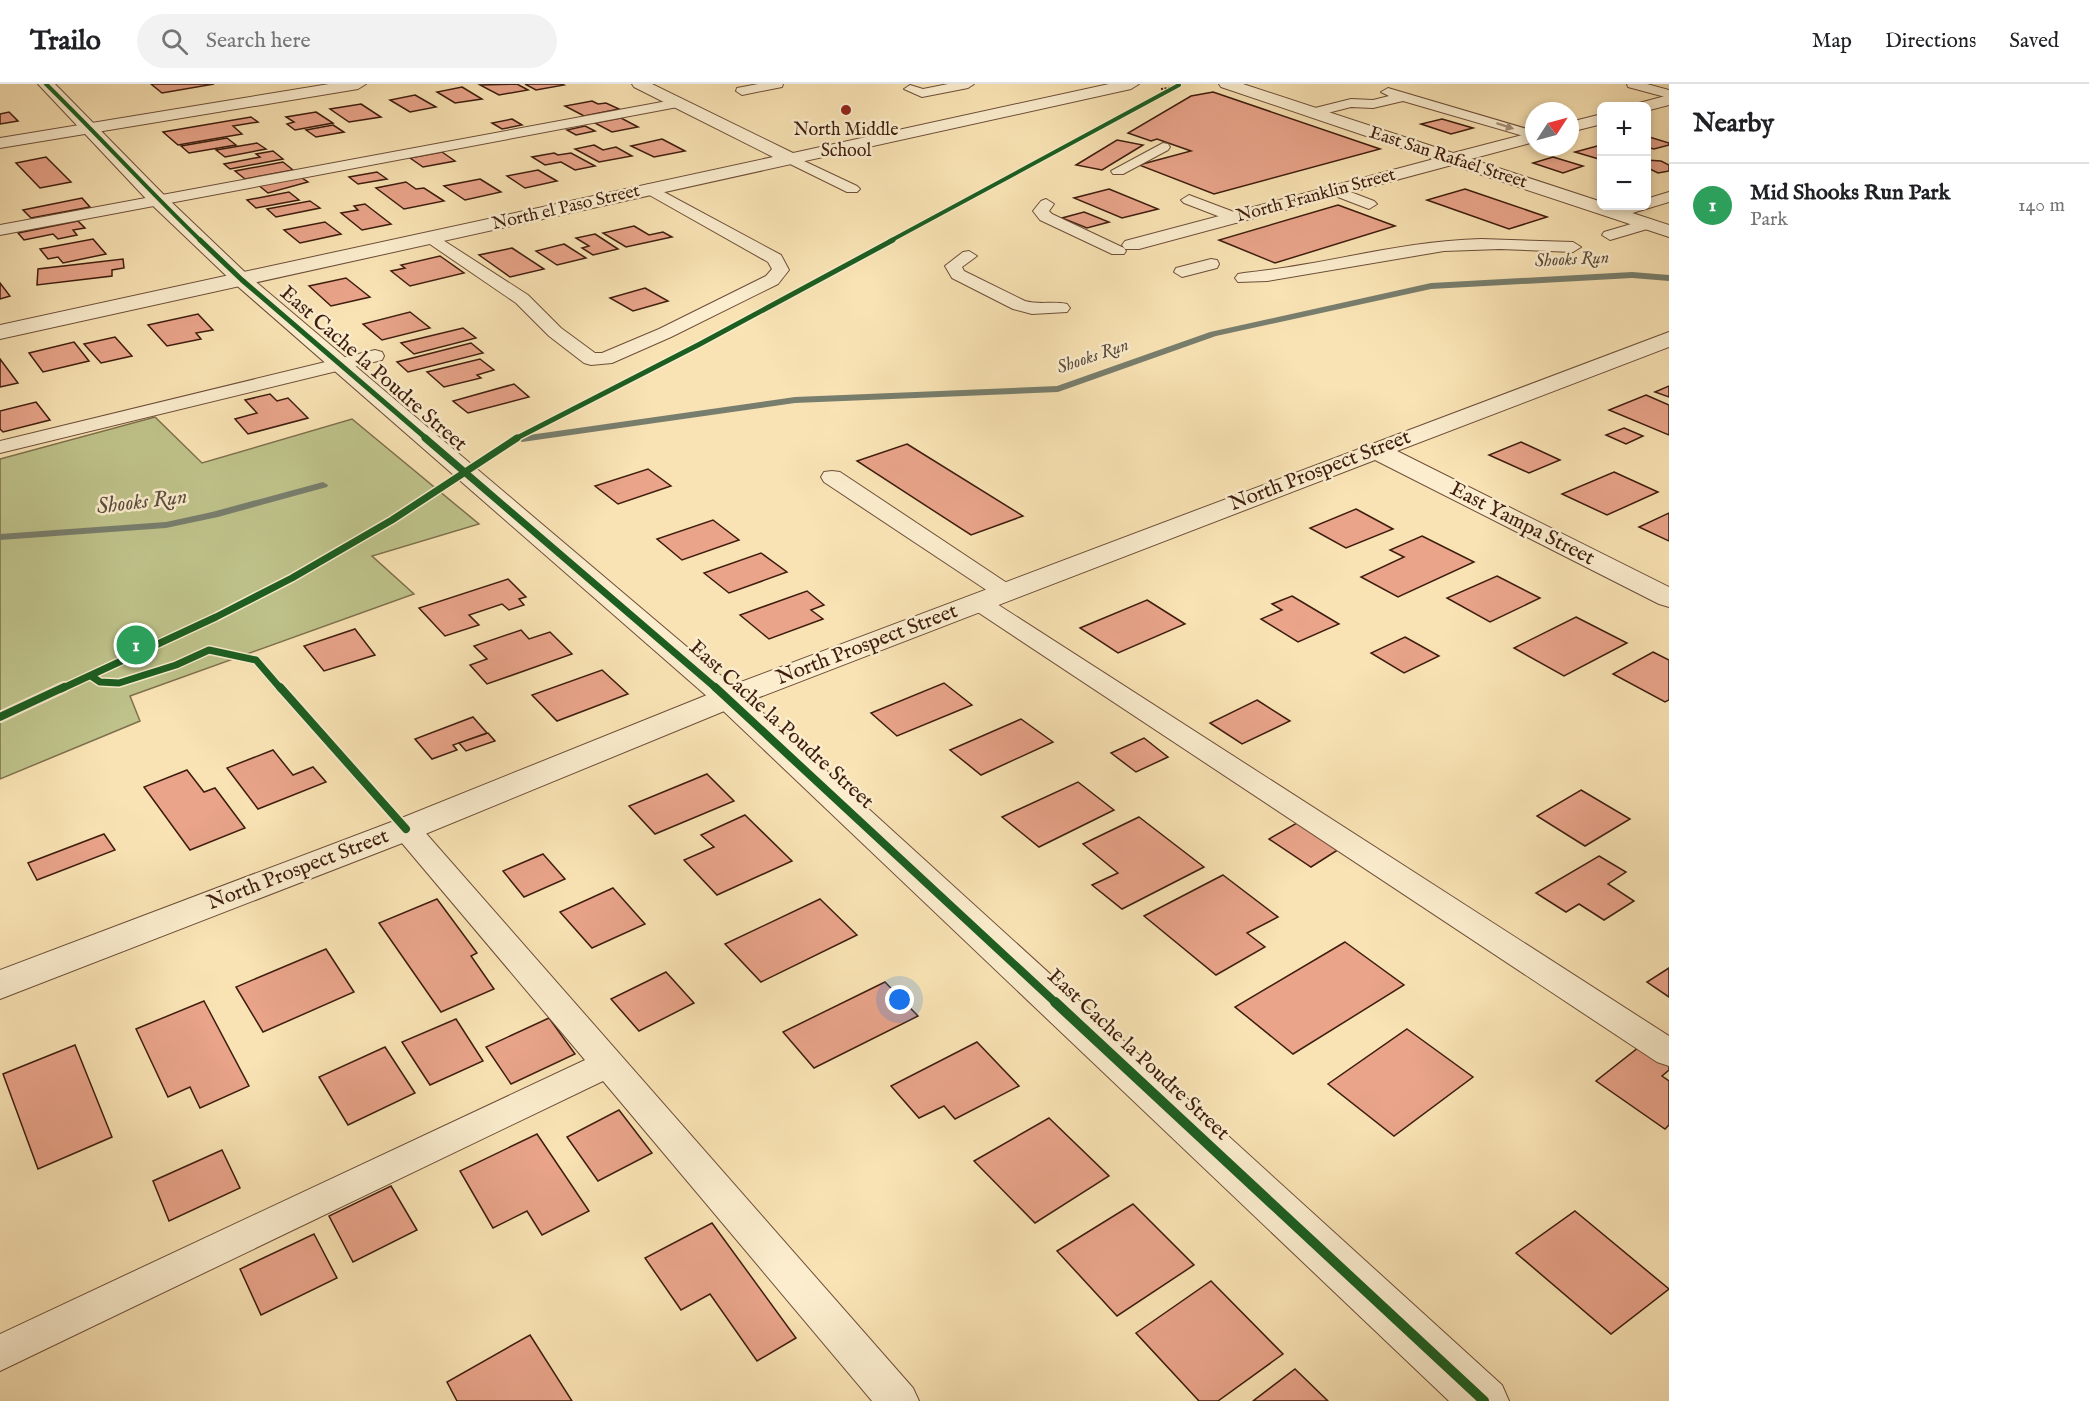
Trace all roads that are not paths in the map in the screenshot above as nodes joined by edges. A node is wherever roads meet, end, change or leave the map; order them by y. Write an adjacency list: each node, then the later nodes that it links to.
1 (46, 84): 22 (street, East Cache la Poudre Street)
2 (358, 84): 22 (street)
3 (640, 84): 15 (street)
4 (777, 84): 10 (lane)
5 (968, 84): 9 (lane)
6 (1131, 84): 27 (street, North el Paso Street)
7 (1227, 84): 18 (street, East San Rafael Street)
8 (1634, 84): 12 (lane)
9 (910, 89)
10 (742, 91)
11 (1388, 92): 13 (lane)
12 (1669, 94)
13 (1402, 97): 16 (lane); 23 (lane, one-way to 23)
14 (1669, 100): 17 (street)
15 (678, 103): 27 (street); 37 (lane)
16 (1372, 104): 18 (lane); 19 (lane)
17 (1651, 104)
18 (1312, 113): 19 (street, East San Rafael Street)
19 (1333, 120): 28 (street, East San Rafael Street)
20 (1597, 120): 21 (street)
21 (1579, 125)
22 (91, 128): 25 (street); 37 (street, East Cache la Poudre Street)
23 (1525, 133)
24 (1525, 139): 28 (street, North Franklin Street)
25 (0, 143)
26 (1163, 147): 29 (lane)
27 (789, 158): 31 (lane); 32 (street, North el Paso Street)
28 (1453, 160): 34 (street, North Franklin Street); 42 (street, East San Rafael Street)
29 (1118, 171)
30 (858, 174): 31 (lane)
31 (833, 180): 33 (lane)
32 (649, 189): 50 (street, North el Paso Street); 50 (lane)
33 (852, 189)
34 (1335, 191): 40 (lane); 43 (street, North Franklin Street)
35 (1669, 197): 38 (lane)
36 (1189, 200): 43 (lane)
37 (158, 201): 46 (lane); 57 (street, East Cache la Poudre Street)
38 (1651, 203)
39 (1046, 204): 45 (lane)
40 (1369, 204)
41 (1627, 210): 42 (lane)
42 (1616, 213): 44 (street, East San Rafael Street)
43 (1236, 218): 52 (street, North Franklin Street)
44 (1648, 224): 47 (street, East San Rafael Street); 49 (lane)
45 (1070, 229): 48 (lane); 52 (lane)
46 (0, 230)
47 (1669, 231)
48 (1051, 234)
49 (1610, 235)
50 (429, 238): 57 (street, North el Paso Street)
51 (1573, 247): 56 (lane)
52 (1125, 248)
53 (969, 256): 59 (lane)
54 (1211, 264): 55 (lane)
55 (1182, 273)
56 (1244, 278)
57 (242, 280): 61 (street, North el Paso Street); 64 (street, East Cache la Poudre Street)
58 (1011, 282): 59 (lane)
59 (988, 289): 60 (lane)
60 (1061, 308)
61 (0, 332)
62 (1669, 339): 66 (street, North Prospect Street)
63 (375, 356): 64 (lane)
64 (340, 364): 65 (lane); 70 (street, East Cache la Poudre Street)
65 (0, 447)
66 (1375, 450): 68 (street, North Prospect Street); 69 (street, East Yampa Street)
67 (832, 477): 68 (lane)
68 (991, 597): 70 (street, North Prospect Street); 73 (lane)
69 (1669, 598)
70 (728, 698): 71 (street, North Prospect Street); 77 (street, East Cache la Poudre Street)
71 (406, 828): 72 (street, North Prospect Street); 74 (lane)
72 (0, 985)
73 (1669, 1053)
74 (608, 1064): 75 (lane); 76 (lane)
75 (0, 1353)
76 (897, 1401)
77 (1484, 1401)

